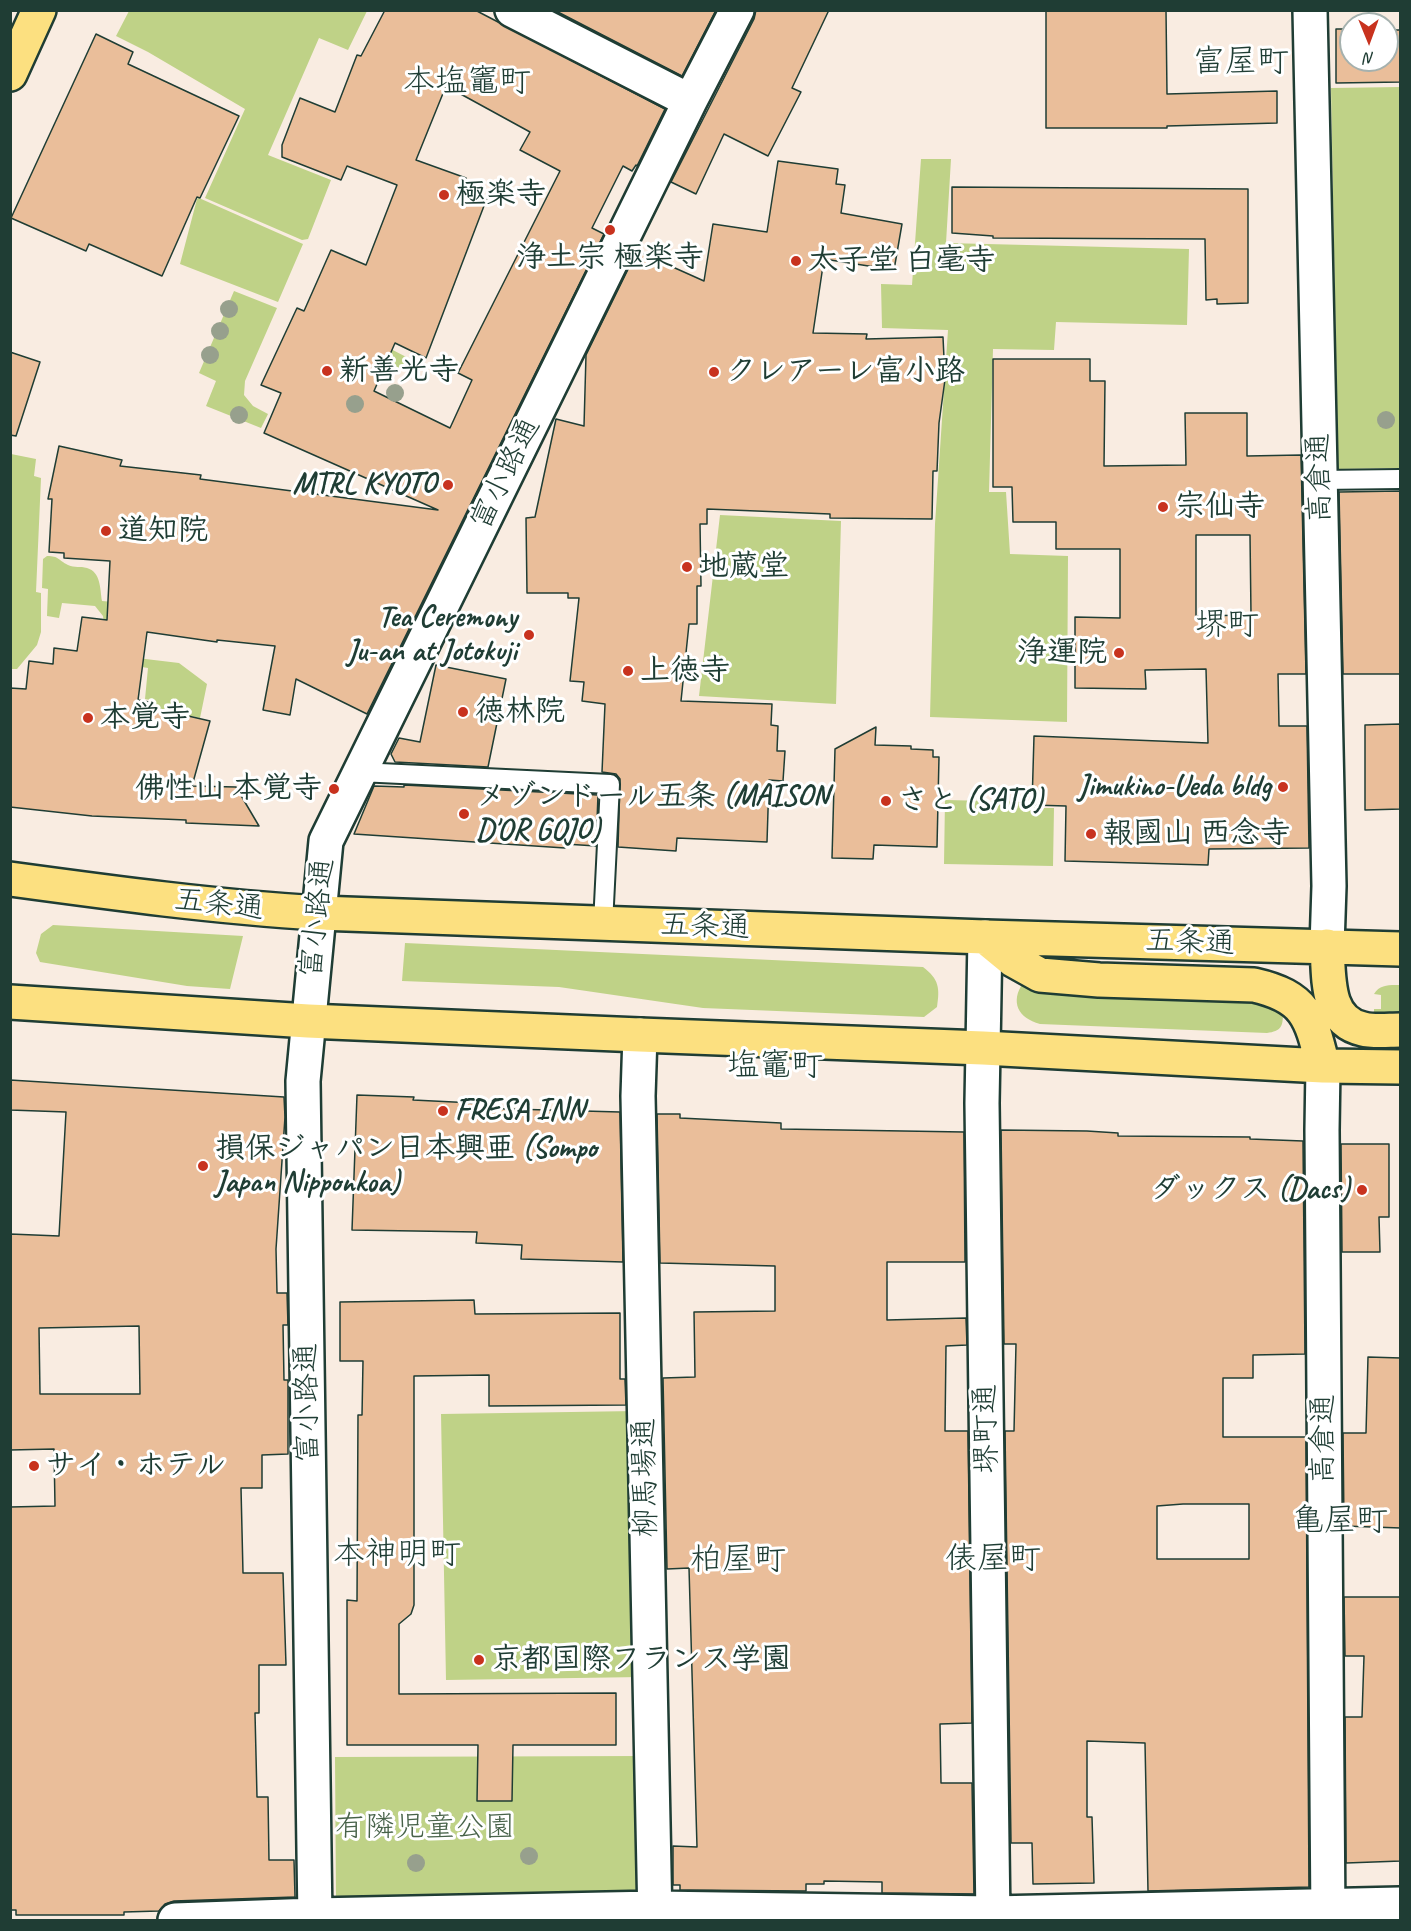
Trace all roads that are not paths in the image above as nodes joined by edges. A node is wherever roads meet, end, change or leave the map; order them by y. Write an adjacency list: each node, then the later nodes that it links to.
1 (39, 10): 5 (main road)
2 (513, 10): 6 (street)
3 (737, 10): 6 (street, 富小路通)
4 (1310, 10): 8 (street, 高倉通)
5 (10, 74)
6 (690, 101): 9 (street, 富小路通)
7 (1401, 479): 8 (lane)
8 (1320, 480): 14 (street, 高倉通)
9 (359, 772): 11 (street, 富小路通); 12 (lane)
10 (10, 879): 11 (main road, 五条通)
11 (319, 913): 12 (main road, 五条通); 17 (street, 富小路通)
12 (603, 924): 13 (main road, 五条通)
13 (985, 937): 14 (main road, 五条通); 20 (street, 堺町通); 21 (main road)
14 (1327, 946): 15 (main road, 五条通); 18 (main road)
15 (1401, 949)
16 (10, 1002): 17 (main road)
17 (308, 1021): 19 (main road); 27 (street, 富小路通)
18 (1401, 1030)
19 (640, 1035): 20 (main road); 25 (street, 柳馬場通)
20 (983, 1048): 21 (main road); 26 (street, 堺町通)
21 (1323, 1066): 22 (main road); 24 (street, 高倉通)
22 (1401, 1067)
23 (1401, 1904): 24 (street)
24 (1328, 1913): 26 (street)
25 (655, 1914): 26 (street); 27 (street)
26 (993, 1917)
27 (315, 1918): 28 (street)
28 (175, 1920)

